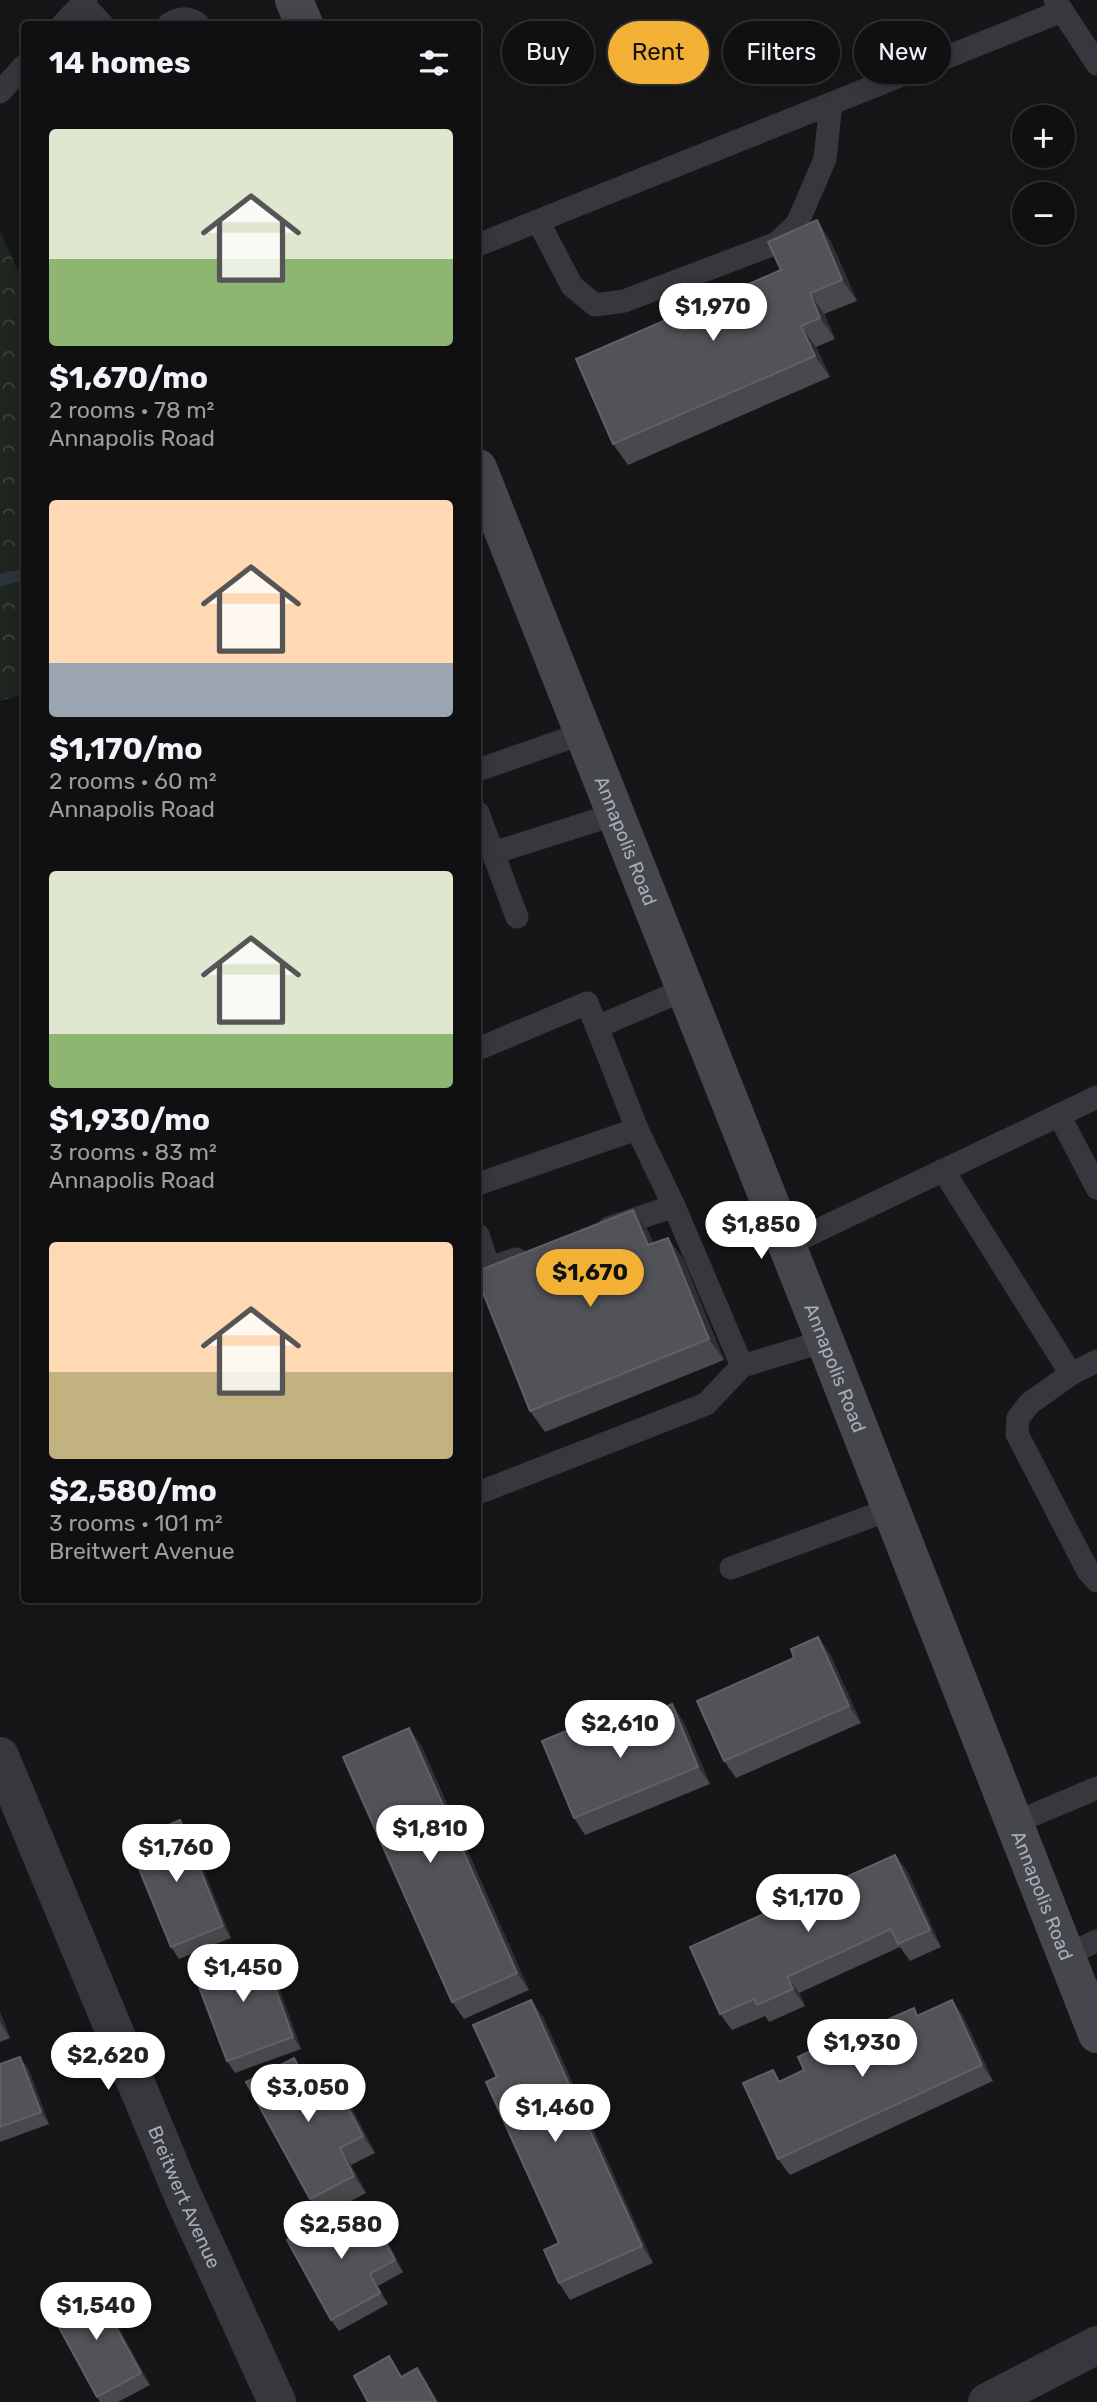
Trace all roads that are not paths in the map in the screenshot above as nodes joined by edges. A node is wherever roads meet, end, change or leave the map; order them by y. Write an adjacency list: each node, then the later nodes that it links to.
1 (294, 0): 6 (main road)
2 (84, 2): 4 (lane); 5 (lane)
3 (1058, 5): 7 (lane); 10 (lane)
4 (66, 21)
5 (100, 21)
6 (302, 21)
7 (1097, 64)
8 (21, 69): 9 (lane)
9 (0, 92)
10 (831, 104): 11 (lane); 11 (lane)
11 (538, 221): 12 (lane)
12 (481, 244)
13 (481, 476): 14 (main road, Annapolis Road)
14 (584, 733): 15 (lane); 16 (main road, Annapolis Road)
15 (481, 769)
16 (615, 814): 18 (lane); 20 (main road, Annapolis Road)
17 (481, 821): 18 (lane)
18 (493, 853): 19 (lane)
19 (517, 917)
20 (685, 989): 21 (lane); 31 (main road, Annapolis Road)
21 (597, 1027): 22 (lane); 25 (lane)
22 (481, 1048)
23 (1097, 1097): 24 (lane)
24 (1059, 1115): 26 (lane); 28 (lane)
25 (637, 1129): 27 (lane); 29 (lane)
26 (943, 1170): 31 (lane); 37 (lane)
27 (481, 1183)
28 (1097, 1188)
29 (674, 1206): 30 (lane); 36 (lane)
30 (594, 1233)
31 (787, 1245): 34 (main road, Annapolis Road)
32 (542, 1250): 33 (lane)
33 (483, 1270)
34 (825, 1341): 36 (lane); 39 (main road, Annapolis Road)
35 (1097, 1361): 37 (lane)
36 (742, 1366): 38 (lane)
37 (1071, 1374): 41 (lane)
38 (481, 1492)
39 (891, 1509): 40 (lane); 44 (main road, Annapolis Road)
40 (731, 1568)
41 (1097, 1581)
42 (0, 1756): 48 (street, Breitwert Avenue)
43 (1097, 1788): 44 (lane)
44 (1014, 1823): 45 (main road, Annapolis Road)
45 (1082, 1948): 46 (main road, Annapolis Road)
46 (1097, 2034)
47 (1097, 2346): 49 (street)
48 (278, 2402)
49 (987, 2402)

